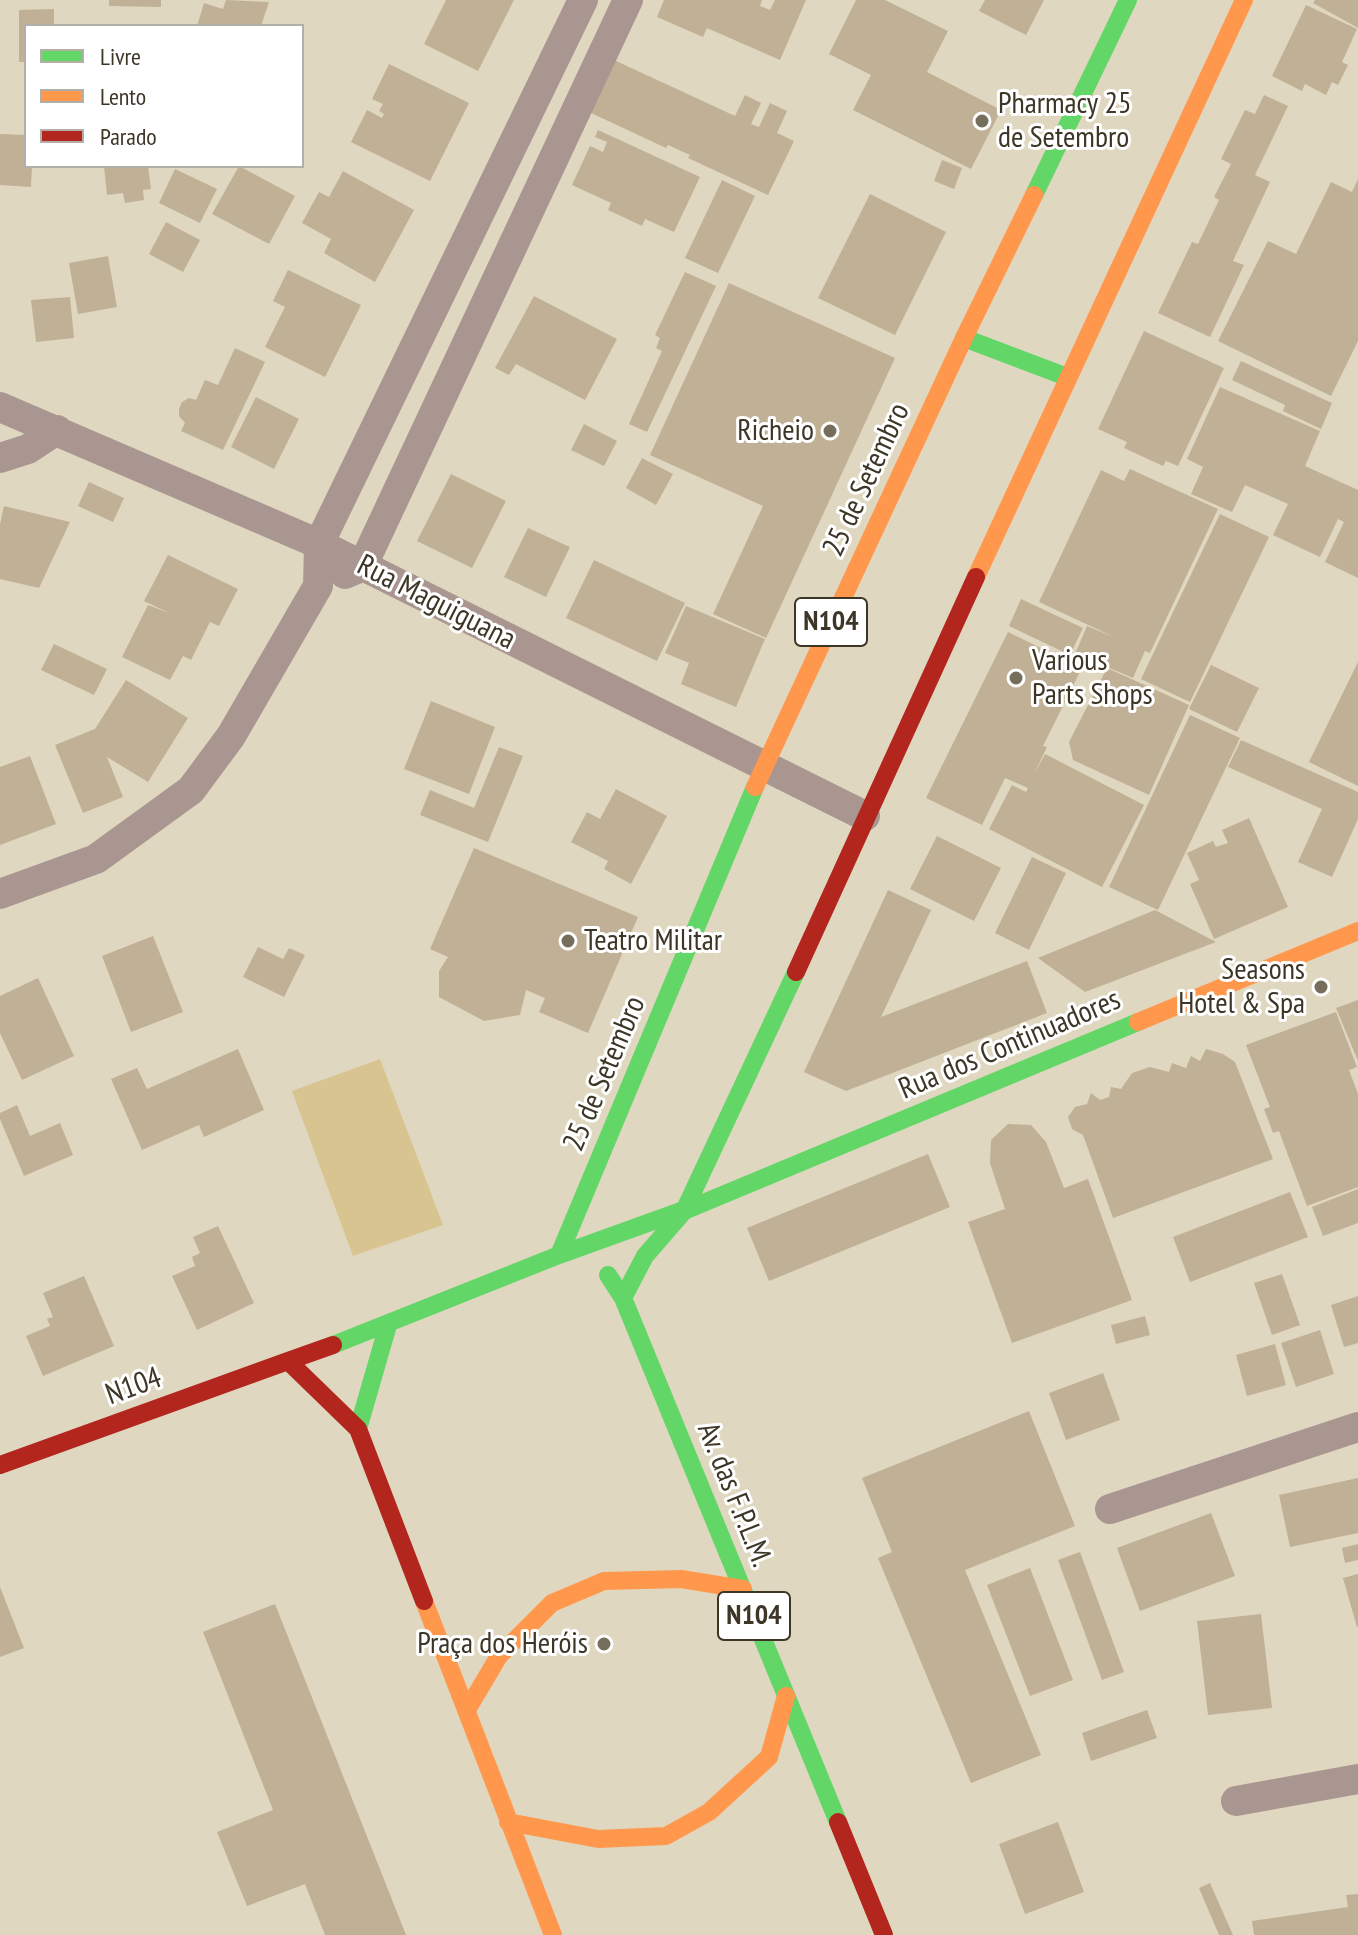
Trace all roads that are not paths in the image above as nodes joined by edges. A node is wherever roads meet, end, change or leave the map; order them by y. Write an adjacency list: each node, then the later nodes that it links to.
1 (583, 0): 10 (street)
2 (628, 0): 11 (street)
3 (1128, 0): 5 (main road, 25 de Setembro / N104)
4 (1244, 0): 6 (main road)
5 (964, 338): 6 (main road); 13 (main road, 25 de Setembro / N104)
6 (1067, 377): 14 (main road)
7 (0, 407): 8 (street, Rua Maguiguana)
8 (57, 430): 9 (street); 10 (street, Rua Maguiguana)
9 (0, 458)
10 (319, 544): 11 (street, Rua Maguiguana); 12 (street)
11 (362, 567): 12 (street); 13 (street, Rua Maguiguana)
12 (318, 586): 15 (street)
13 (764, 767): 14 (street, Rua Maguiguana); 18 (main road, 25 de Setembro / N104)
14 (865, 816): 17 (main road)
15 (0, 894)
16 (1358, 931): 17 (main road, Rua dos Continuadores)
17 (684, 1211): 18 (main road, N104); 19 (main road)
18 (559, 1255): 19 (main road, N104); 20 (main road, N104)
19 (623, 1298): 26 (main road, Av. das F.P.L.M. / N104)
20 (388, 1325): 21 (main road, N104); 23 (main road)
21 (288, 1361): 23 (main road); 24 (main road, N104 / N104)
22 (1358, 1427): 25 (street)
23 (358, 1429): 28 (main road)
24 (0, 1465)
25 (1110, 1509)
26 (743, 1589): 27 (main road, Av. das F.P.L.M. / N104); 28 (main road)
27 (786, 1696): 31 (main road); 33 (main road, Av. das F.P.L.M. / N104)
28 (467, 1710): 31 (main road)
29 (1358, 1779): 30 (street)
30 (1236, 1801)
31 (508, 1822): 32 (main road)
32 (553, 1935)
33 (884, 1935)

